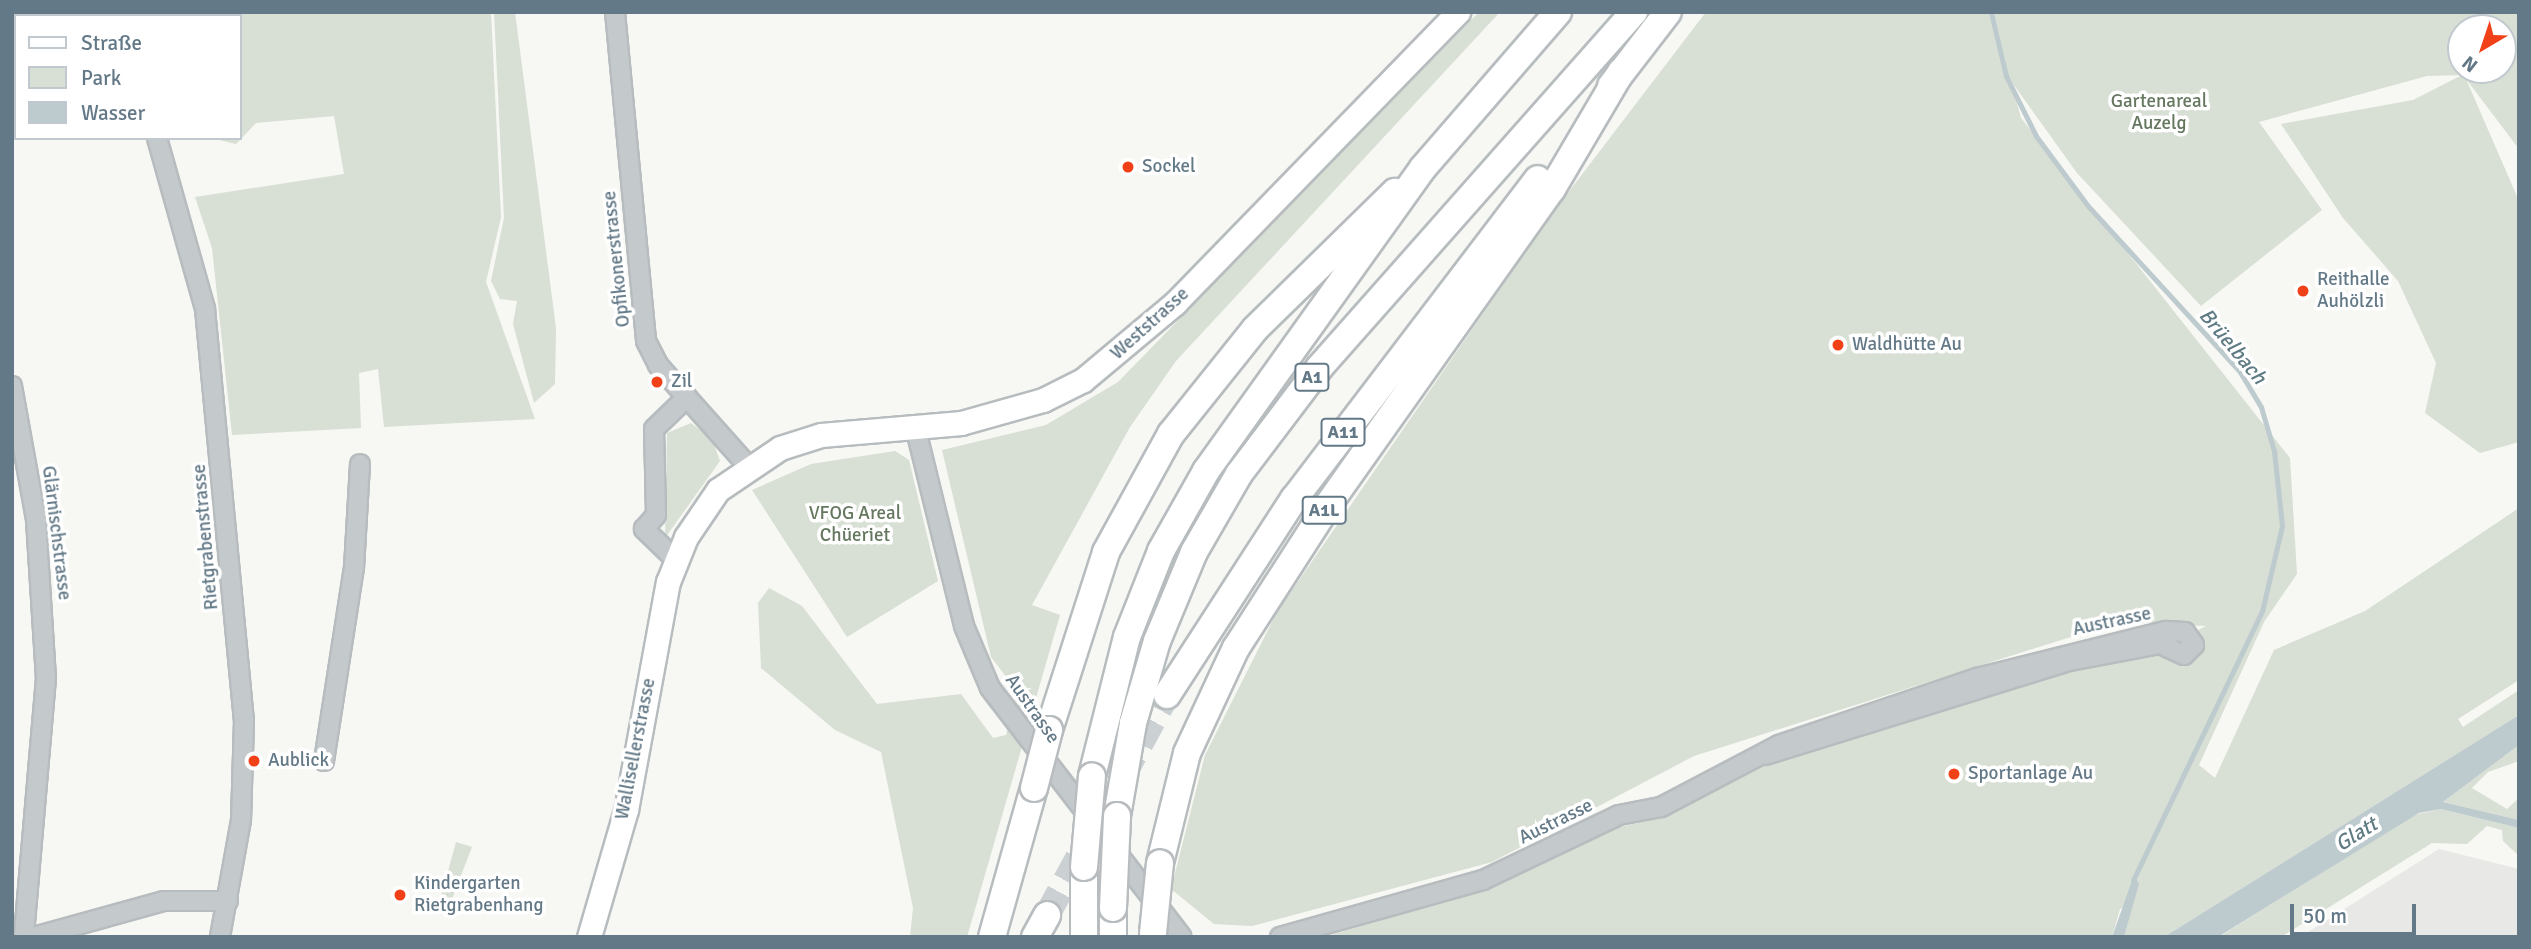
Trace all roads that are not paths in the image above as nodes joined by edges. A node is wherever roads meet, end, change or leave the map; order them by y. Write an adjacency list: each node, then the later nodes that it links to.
1 (615, 12): 11 (street, Opfikonerstrasse)
2 (1458, 12): 12 (main road, Weststrasse)
3 (1558, 12): 8 (highway, A1)
4 (1634, 12): 27 (highway, A1, bridge)
5 (1668, 12): 6 (highway, A1L)
6 (1621, 72): 9 (highway, A1L); 20 (highway, A1L, bridge)
7 (158, 140): 19 (street, Rietgrabenstrasse)
8 (1423, 168): 25 (highway, bridge); 26 (highway, A1, bridge)
9 (1536, 181): 16 (highway, A11)
10 (12, 386): 21 (street, Glärnischstrasse)
11 (687, 397): 14 (street, Opfikonerstrasse); 15 (street)
12 (915, 426): 14 (main road, Weststrasse); 28 (street, Austrasse)
13 (360, 464): 18 (street)
14 (748, 466): 15 (main road, Wallisellerstrasse)
15 (676, 560): 24 (main road, Wallisellerstrasse)
16 (1167, 695)
17 (1765, 755): 17 (street, Austrasse); 29 (street, Austrasse)
18 (324, 761)
19 (228, 901): 22 (street); 23 (street, Rietgrabenstrasse)
20 (1153, 935)
21 (24, 937)
22 (34, 937)
23 (220, 937)
24 (589, 937)
25 (992, 937)
26 (1084, 937)
27 (1113, 937)
28 (1182, 937)
29 (1280, 937)

